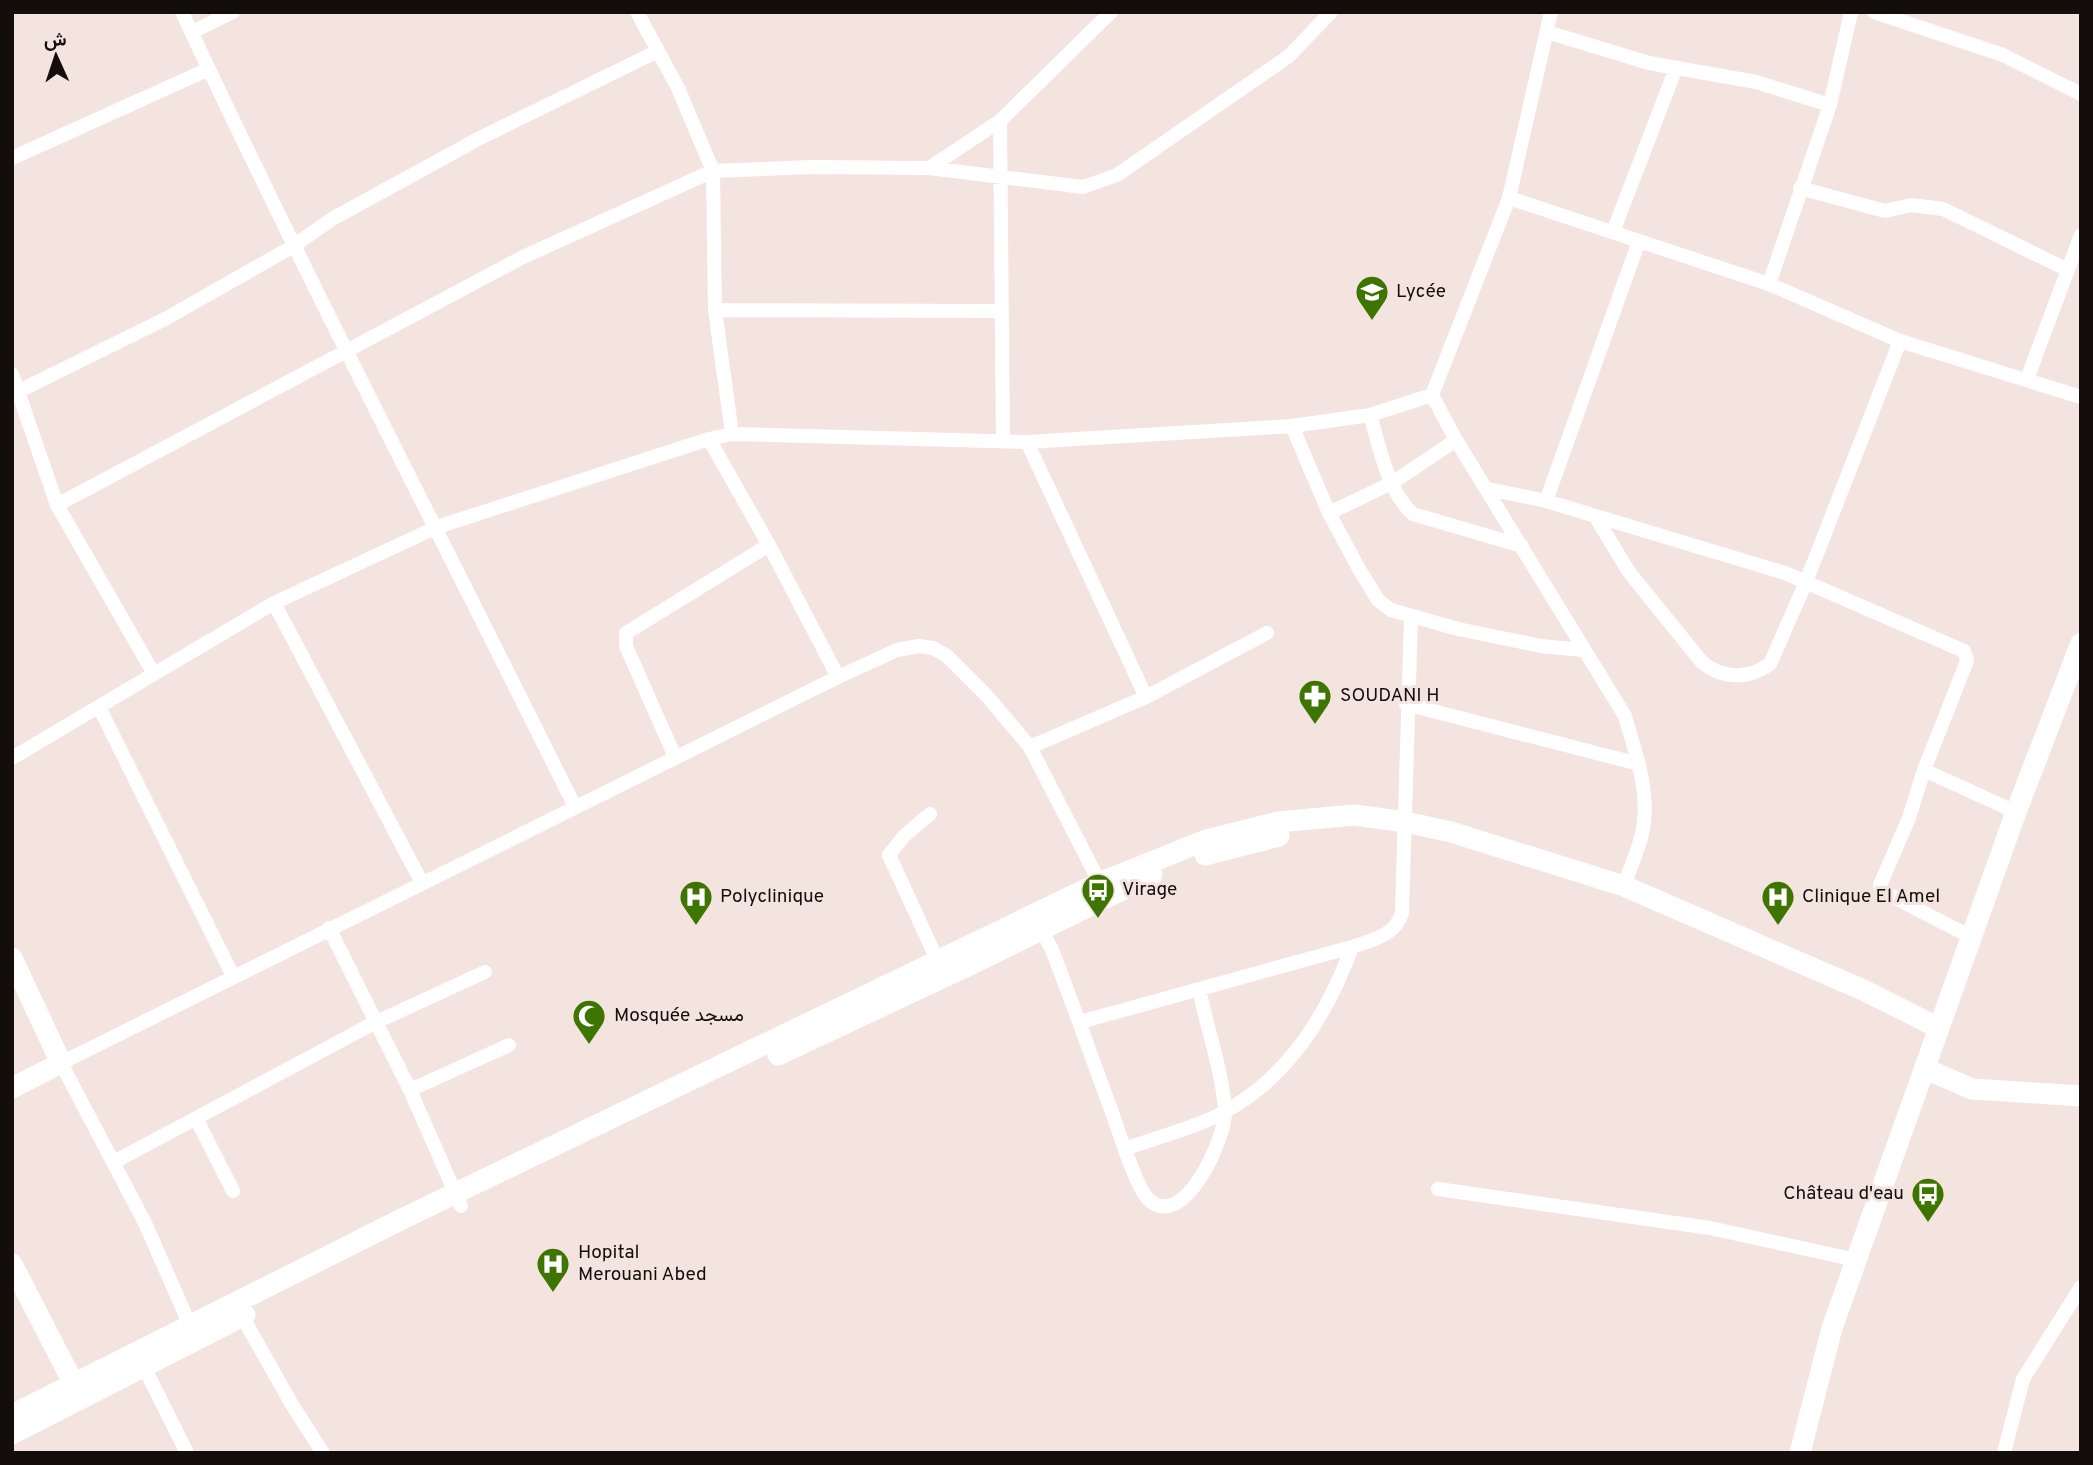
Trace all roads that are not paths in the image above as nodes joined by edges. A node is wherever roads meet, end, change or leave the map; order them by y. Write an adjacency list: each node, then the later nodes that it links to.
1 (182, 12): 9 (street)
2 (233, 12): 9 (street)
3 (637, 12): 11 (street)
4 (1111, 12): 16 (street)
5 (1331, 12): 20 (street)
6 (1551, 12): 10 (street)
7 (1851, 12): 15 (street)
8 (1874, 12): 14 (street)
9 (191, 32): 13 (street)
10 (1547, 33): 12 (street); 22 (street)
11 (656, 52): 19 (street); 26 (street)
12 (1676, 68): 15 (street); 23 (street)
13 (209, 69): 17 (street); 26 (street)
14 (2081, 94)
15 (1830, 105): 21 (street)
16 (1000, 121): 18 (street); 20 (street)
17 (12, 158)
18 (929, 168): 19 (street); 20 (street)
19 (713, 171): 29 (street); 32 (street)
20 (1000, 176): 30 (street)
21 (1800, 188): 27 (street); 28 (street)
22 (1510, 198): 23 (street); 36 (street)
23 (1613, 232): 25 (street)
24 (2081, 235): 27 (street)
25 (1639, 241): 28 (street); 47 (street)
26 (292, 247): 32 (street); 35 (street)
27 (2067, 269): 34 (street)
28 (1769, 284): 31 (street)
29 (715, 310): 30 (street); 40 (street)
30 (1002, 311): 42 (street)
31 (1900, 341): 34 (street); 54 (street)
32 (346, 351): 48 (street); 51 (street)
33 (12, 374): 35 (street)
34 (2027, 379): 37 (street)
35 (19, 391): 48 (street)
36 (1432, 395): 38 (street); 43 (street)
37 (2081, 397)
38 (1370, 415): 39 (street); 45 (street)
39 (1292, 426): 44 (street); 49 (street)
40 (732, 435): 41 (street); 42 (street)
41 (709, 439): 51 (street); 52 (street)
42 (1003, 439): 44 (street)
43 (1456, 440): 45 (street); 46 (street)
44 (1027, 442): 62 (street)
45 (1392, 483): 49 (street); 53 (street)
46 (1488, 489): 47 (street); 53 (street)
47 (1546, 501): 50 (street)
48 (57, 505): 60 (street)
49 (1329, 513): 56 (street)
50 (1594, 516): 54 (street); 54 (street)
51 (437, 527): 55 (street); 70 (street)
52 (769, 545): 61 (street); 66 (street)
53 (1522, 546): 59 (street)
54 (1806, 582): 69 (street)
55 (274, 603): 60 (street); 74 (street)
56 (1411, 618): 59 (street); 63 (street)
57 (1267, 633): 62 (street)
58 (2081, 643): 71 (main road)
59 (1583, 650): 68 (street)
60 (154, 674): 64 (street)
61 (838, 677): 65 (street); 66 (street)
62 (1146, 697): 65 (street)
63 (1406, 704): 68 (street); 73 (street)
64 (99, 707): 67 (street); 84 (street)
65 (1030, 747): 76 (street)
66 (676, 757): 70 (street)
67 (12, 758)
68 (1639, 764): 75 (street)
69 (1924, 770): 71 (street); 79 (street)
70 (575, 807): 74 (street)
71 (2016, 812): 79 (main road)
72 (930, 814): 82 (street)
73 (1395, 821): 75 (main road); 76 (main road); 80 (street)
74 (421, 881): 77 (street)
75 (1624, 886): 88 (main road)
76 (1103, 890): 78 (main road); 82 (main road)
77 (329, 928): 84 (street); 87 (street)
78 (1041, 929): 82 (main road); 86 (street)
79 (1971, 937): 88 (main road)
80 (1352, 947): 85 (street); 95 (street)
81 (12, 958): 90 (main road)
82 (942, 970): 101 (main road)
83 (485, 972): 87 (street)
84 (233, 976): 90 (street)
85 (1199, 989): 86 (street); 95 (street)
86 (1080, 1022): 97 (street)
87 (374, 1023): 93 (street); 96 (street)
88 (1939, 1028): 91 (main road)
89 (509, 1045): 93 (street)
90 (61, 1063): 92 (main road); 98 (street)
91 (1926, 1069): 94 (main road); 102 (main road)
92 (12, 1088)
93 (410, 1090): 101 (street)
94 (2081, 1096)
95 (1226, 1112): 97 (street); 97 (street)
96 (196, 1118): 98 (street); 100 (street)
97 (1125, 1149)
98 (114, 1162): 106 (street)
99 (1438, 1189): 102 (street)
100 (233, 1191)
101 (458, 1199): 105 (main road)
102 (1856, 1260): 113 (main road)
103 (12, 1264): 108 (main road)
104 (2081, 1287): 114 (street)
105 (239, 1310): 106 (main road); 112 (street)
106 (193, 1332): 107 (main road); 108 (main road)
107 (144, 1367): 108 (main road); 111 (street)
108 (78, 1393): 109 (main road); 110 (main road)
109 (12, 1415)
110 (12, 1434)
111 (187, 1453)
112 (323, 1453)
113 (1800, 1453)
114 (2004, 1453)

